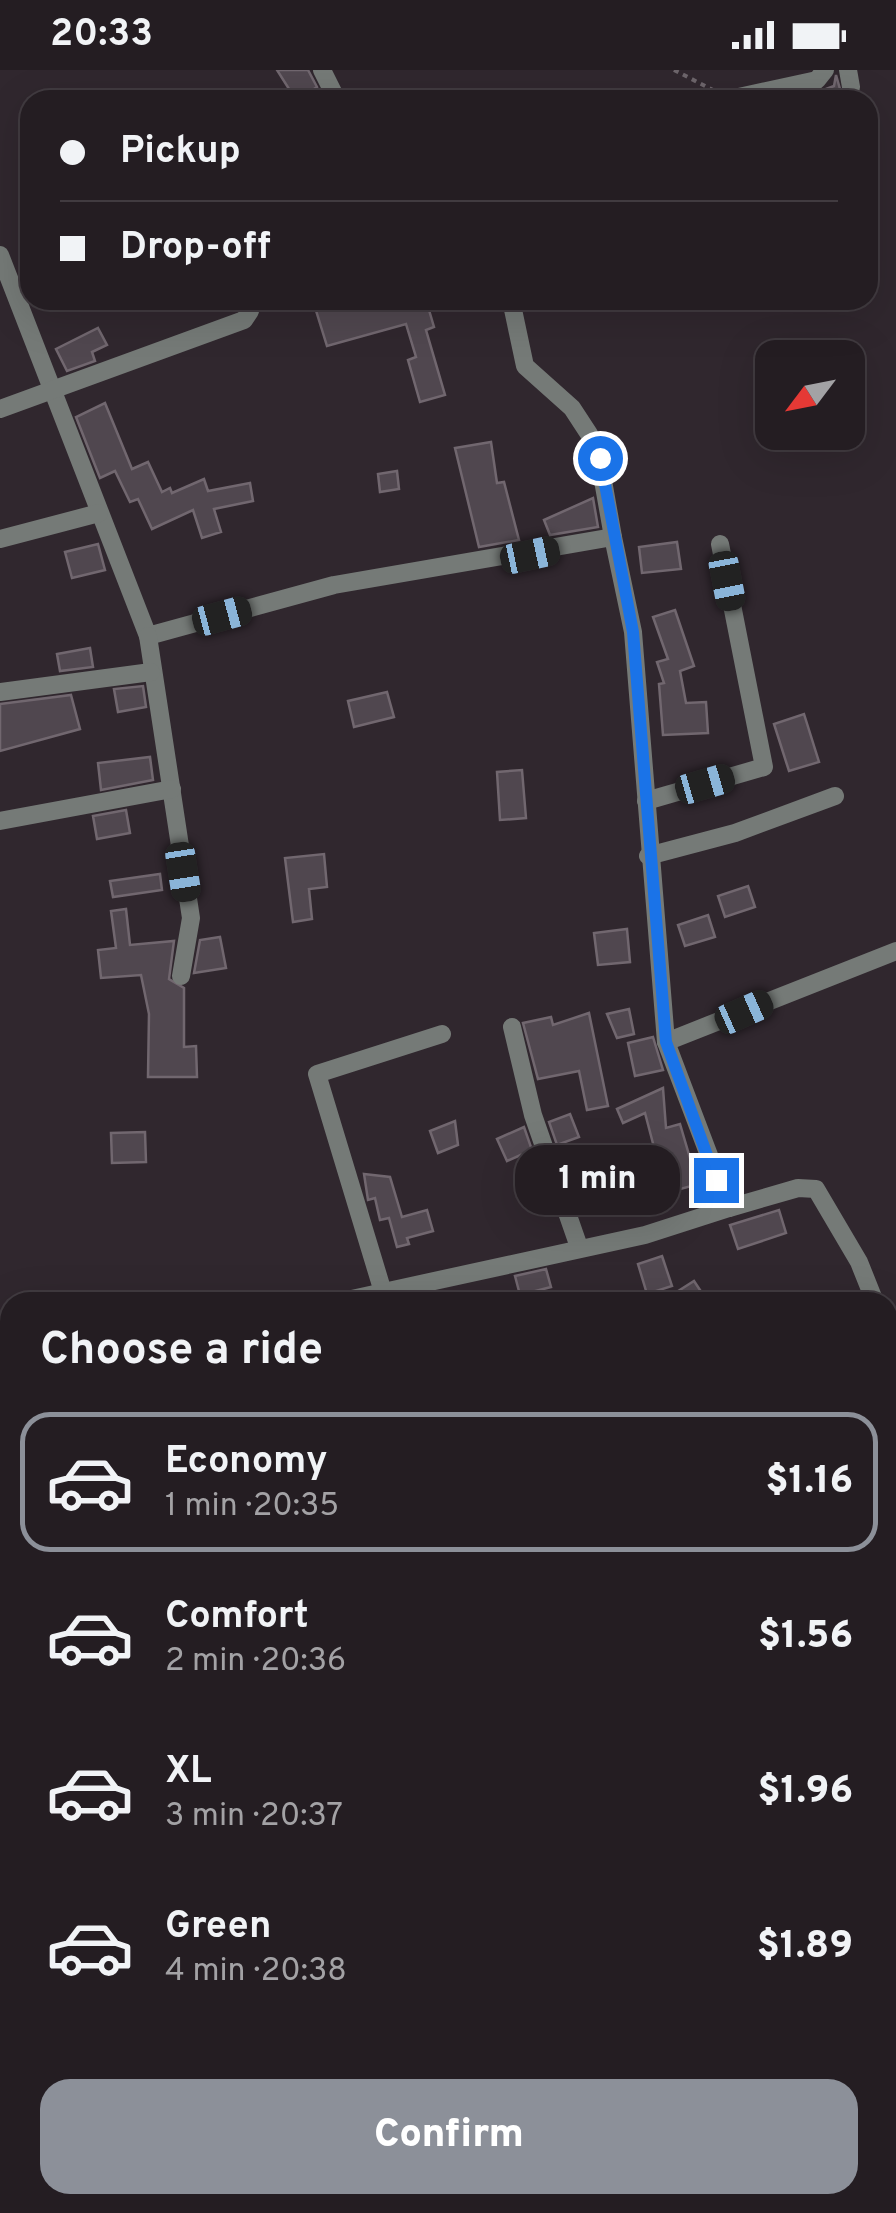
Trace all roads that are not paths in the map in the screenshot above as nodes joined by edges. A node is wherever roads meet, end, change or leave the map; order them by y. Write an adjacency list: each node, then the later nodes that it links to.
1 (825, 70): 2 (street)
2 (767, 90)
3 (0, 255): 4 (street)
4 (20, 305)
5 (22, 310): 8 (street)
6 (249, 310): 8 (street)
7 (514, 310): 11 (street)
8 (53, 388): 9 (street); 10 (street)
9 (0, 409)
10 (99, 513): 12 (street); 14 (street)
11 (613, 537): 14 (street); 19 (street)
12 (0, 540)
13 (720, 544): 19 (street)
14 (148, 636): 15 (street)
15 (151, 672): 16 (street); 17 (street)
16 (0, 692)
17 (172, 788): 20 (street); 23 (street)
18 (835, 796): 21 (street)
19 (646, 800): 21 (street)
20 (0, 821)
21 (648, 856): 26 (street)
22 (896, 951): 26 (street)
23 (181, 976)
24 (512, 1027): 28 (street)
25 (442, 1034): 29 (street)
26 (666, 1042): 27 (street)
27 (729, 1208): 28 (street); 30 (street)
28 (579, 1247): 29 (street)
29 (383, 1292)
30 (871, 1292)

